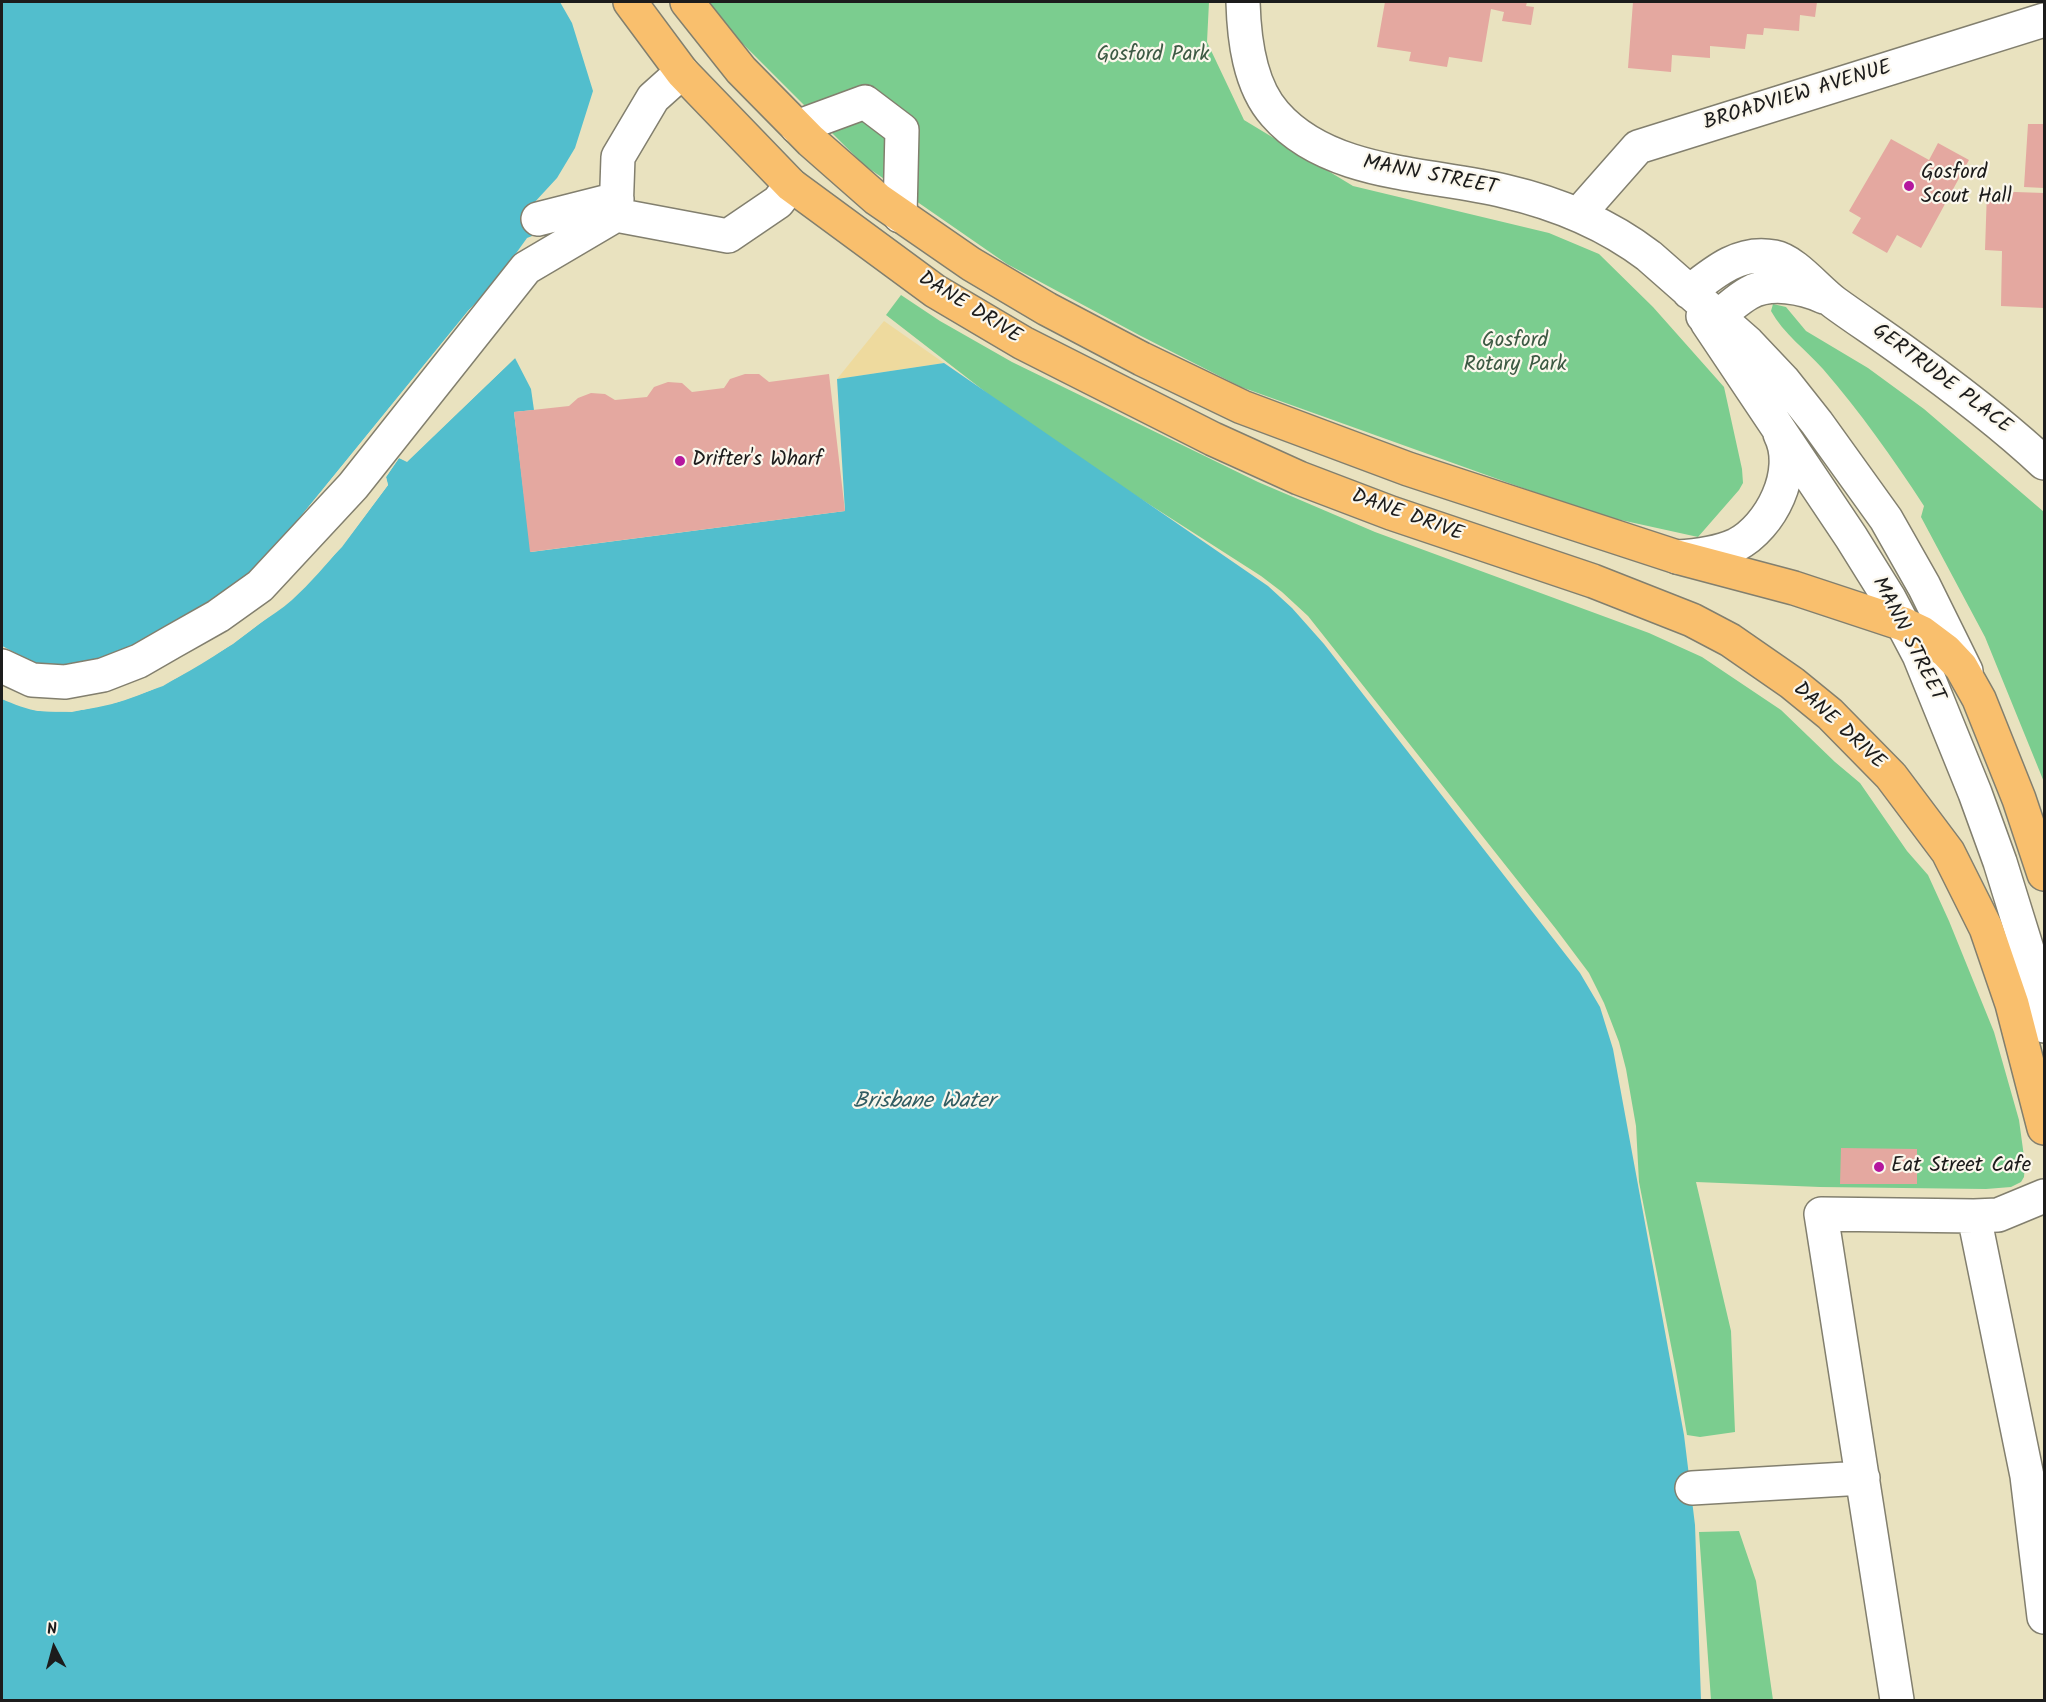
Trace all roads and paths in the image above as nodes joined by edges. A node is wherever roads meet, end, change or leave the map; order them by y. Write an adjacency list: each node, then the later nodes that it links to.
1 (630, 2): 5 (highway, DANE DRIVE)
2 (687, 2): 6 (highway, DANE DRIVE)
3 (1243, 2): 9 (street, MANN STREET)
4 (2044, 20): 9 (street, BROADVIEW AVENUE)
5 (682, 72): 7 (highway, DANE DRIVE); 8 (street)
6 (804, 134): 7 (highway); 10 (highway, DANE DRIVE); 10 (street)
7 (791, 185): 8 (street); 21 (highway, DANE DRIVE)
8 (616, 207): 11 (street); 17 (street)
9 (1578, 215): 12 (street, MANN STREET)
10 (900, 216): 15 (highway, DANE DRIVE)
11 (538, 219)
12 (1703, 308): 13 (street, MANN STREET); 14 (street, GERTRUDE PLACE); 18 (street, MANN STREET)
13 (1780, 433): 15 (street); 16 (street, MANN STREET)
14 (2044, 463)
15 (1677, 557): 16 (highway, DANE DRIVE)
16 (1903, 624): 18 (highway, DANE DRIVE); 20 (street, MANN STREET)
17 (2, 666)
18 (1979, 699): 19 (highway, DANE DRIVE)
19 (2044, 874)
20 (2044, 1026)
21 (2044, 1128)
22 (2044, 1196): 23 (street)
23 (1974, 1216): 24 (street); 26 (street)
24 (1863, 1478): 25 (street); 27 (street)
25 (1692, 1488)
26 (2044, 1617)
27 (1897, 1701)

